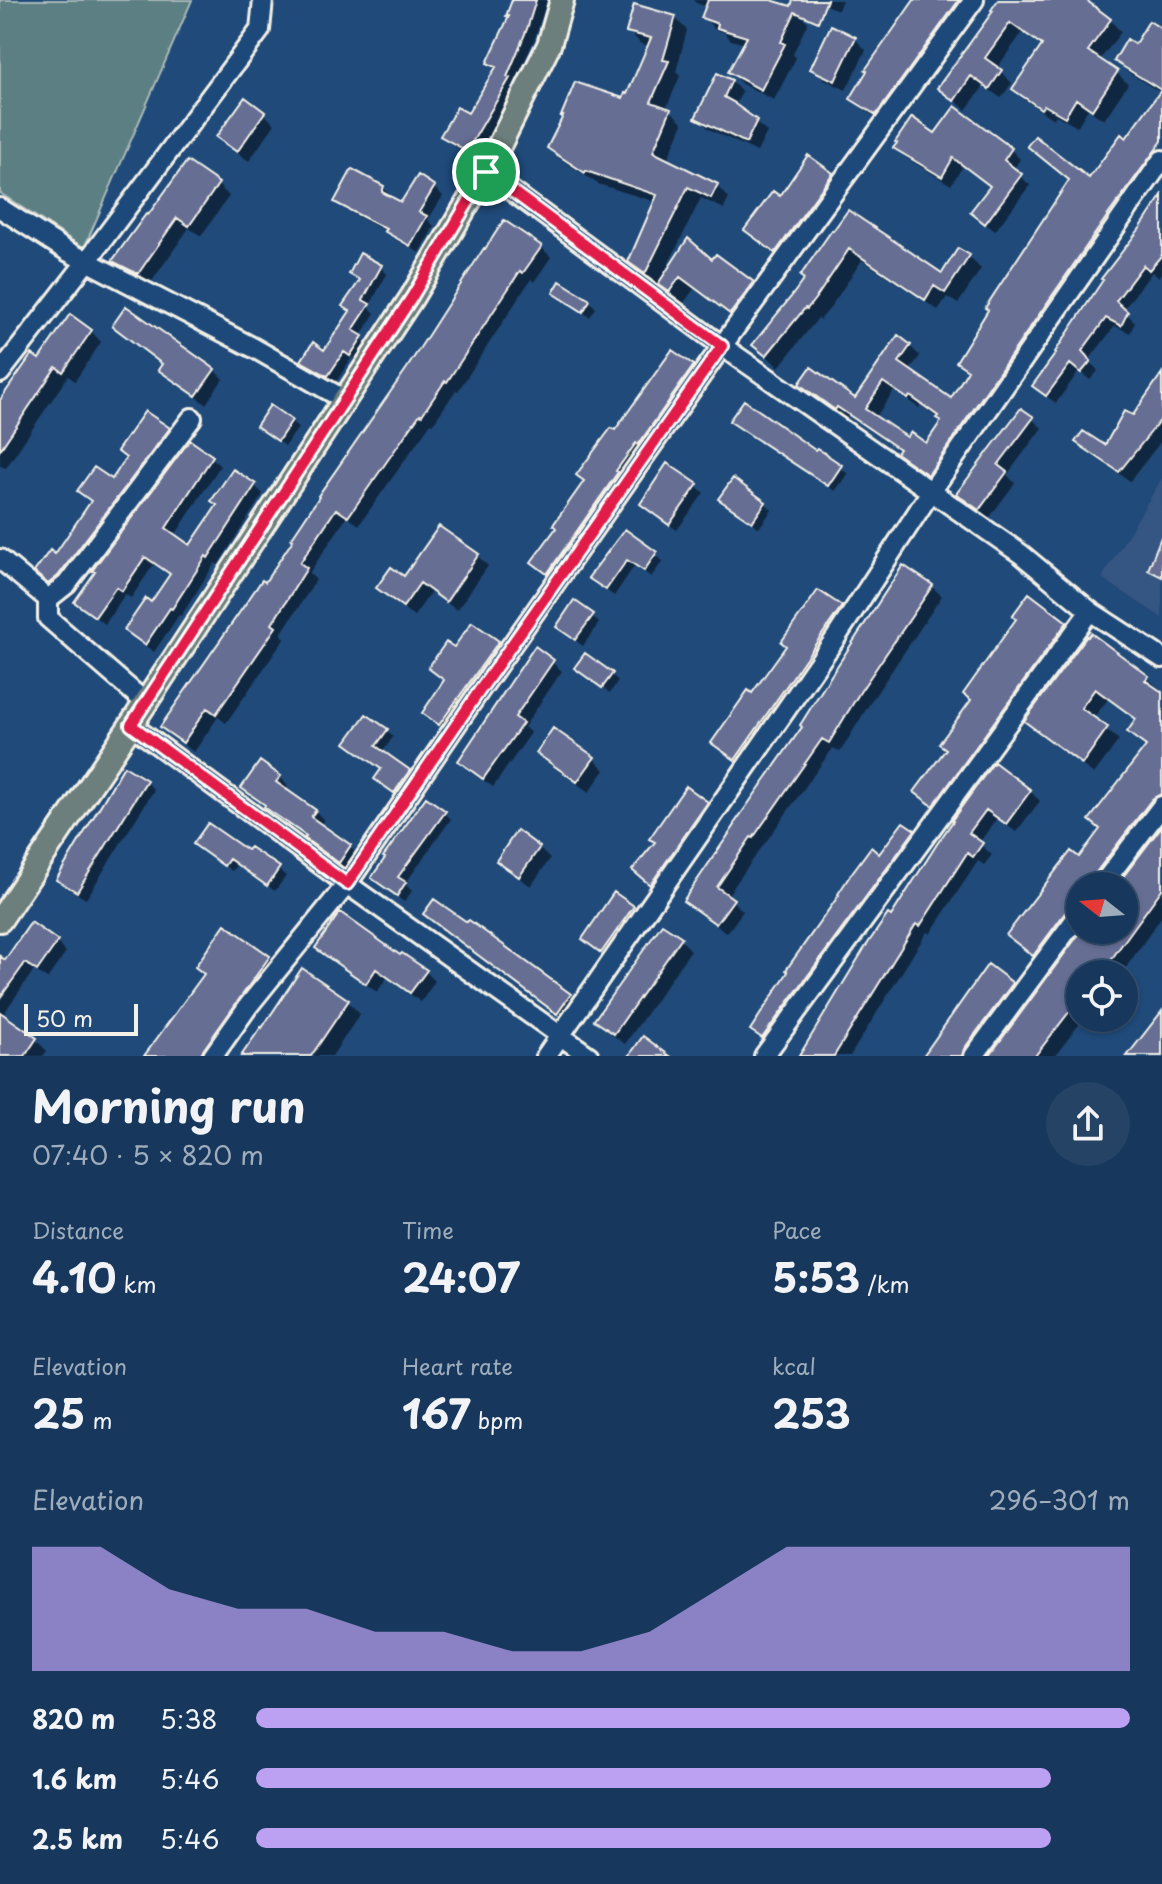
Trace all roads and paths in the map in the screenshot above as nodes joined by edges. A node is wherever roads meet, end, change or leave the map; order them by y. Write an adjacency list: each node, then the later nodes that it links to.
1 (263, 0): 7 (street)
2 (562, 0): 5 (main road)
3 (974, 0): 8 (street)
4 (1162, 160): 12 (street)
5 (486, 172): 8 (street); 10 (main road)
6 (0, 208): 7 (street)
7 (87, 261): 9 (street); 10 (street)
8 (722, 346): 12 (street); 21 (street)
9 (0, 373)
10 (345, 400): 17 (main road)
11 (192, 418): 14 (street)
12 (930, 493): 15 (street); 24 (street)
13 (0, 559): 14 (street)
14 (48, 599): 17 (street)
15 (1090, 611): 16 (street); 28 (street)
16 (1162, 658)
17 (146, 703): 18 (main road)
18 (131, 725): 21 (street); 22 (main road)
19 (1162, 806): 20 (street)
20 (1112, 872)
21 (347, 884): 24 (street); 25 (street)
22 (0, 920)
23 (1066, 932): 29 (street)
24 (560, 1035): 26 (street); 27 (street)
25 (213, 1056)
26 (546, 1056)
27 (589, 1056)
28 (764, 1056)
29 (974, 1056)

